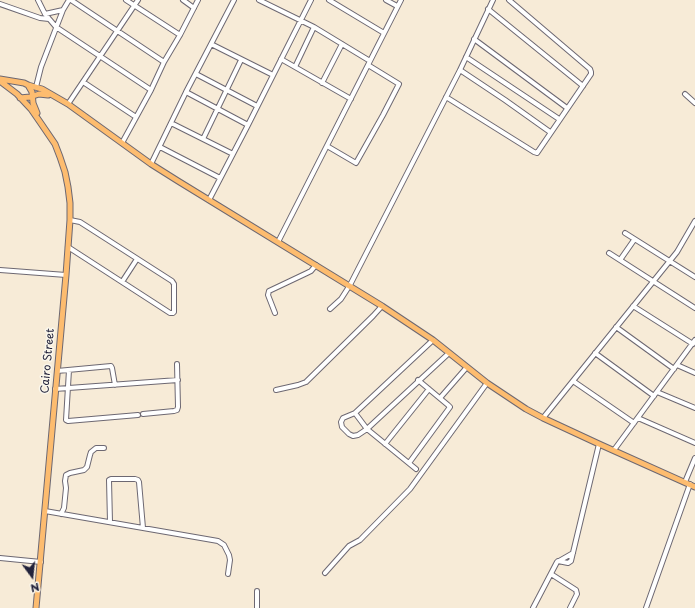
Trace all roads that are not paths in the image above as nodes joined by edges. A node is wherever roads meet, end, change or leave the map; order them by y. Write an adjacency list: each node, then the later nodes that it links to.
1 (38, 0): 23 (street)
2 (70, 0): 21 (street); 28 (street)
3 (126, 0): 17 (street)
4 (138, 0): 17 (street)
5 (183, 0): 20 (street)
6 (198, 0): 20 (street)
7 (234, 0): 32 (street)
8 (259, 0): 18 (street)
9 (273, 0): 18 (street)
10 (311, 0): 25 (street)
11 (329, 0): 29 (street)
12 (386, 0): 19 (street)
13 (401, 0): 19 (street)
14 (493, 0): 22 (street)
15 (509, 0): 49 (street)
16 (0, 4): 24 (street)
17 (135, 5): 28 (street); 30 (street)
18 (270, 5): 25 (street)
19 (397, 6): 29 (street)
20 (194, 8): 30 (street)
21 (63, 10): 23 (street); 26 (street)
22 (488, 10): 31 (street); 49 (street)
23 (45, 14): 24 (street)
24 (49, 19): 26 (street)
25 (301, 20): 27 (street); 36 (street)
26 (56, 27): 34 (street); 50 (street)
27 (314, 27): 33 (street); 41 (street)
28 (117, 31): 34 (street); 39 (street)
29 (384, 33): 38 (street)
30 (180, 35): 39 (street)
31 (474, 39): 35 (street); 63 (street)
32 (211, 44): 37 (street); 43 (street)
33 (342, 44): 38 (street); 47 (street)
34 (100, 57): 46 (street); 51 (street)
35 (466, 57): 42 (street); 66 (street)
36 (281, 59): 41 (street); 44 (street)
37 (242, 60): 44 (street); 52 (street)
38 (370, 60): 40 (street)
39 (164, 62): 51 (street)
40 (368, 65): 59 (street); 73 (street)
41 (294, 66): 47 (street)
42 (460, 70): 58 (street); 70 (street)
43 (196, 74): 52 (street); 53 (street)
44 (272, 75): 62 (street)
45 (0, 80): 48 (main road, Cairo Street); 55 (main road, Cairo Street)
46 (83, 82): 61 (street); 65 (street)
47 (322, 83): 59 (street)
48 (26, 84): 50 (main road); 55 (main road); 56 (main road, Cairo Street)
49 (583, 86): 63 (street)
50 (36, 87): 57 (main road)
51 (151, 90): 65 (street)
52 (227, 90): 62 (street); 64 (street)
53 (186, 92): 64 (street); 68 (street)
54 (685, 94): 60 (street)
55 (19, 96): 56 (main road); 67 (main road, Cairo Street)
56 (32, 96): 57 (main road); 67 (main road, Cairo Street)
57 (53, 96): 61 (main road)
58 (446, 97): 70 (street); 95 (street)
59 (350, 99): 73 (street)
60 (695, 102)
61 (68, 104): 72 (main road)
62 (257, 106): 69 (street)
63 (567, 108): 66 (street)
64 (218, 109): 69 (street); 71 (street)
65 (136, 117): 72 (street)
66 (559, 119): 70 (street)
67 (40, 122): 79 (main road, Cairo Street)
68 (171, 123): 71 (street); 74 (street)
69 (248, 124): 75 (street)
70 (550, 132)
71 (203, 139): 75 (street)
72 (122, 143): 76 (main road)
73 (327, 146): 83 (street)
74 (160, 147): 76 (street); 77 (street)
75 (233, 154): 77 (street)
76 (151, 164): 78 (main road)
77 (220, 178): 78 (street)
78 (209, 200): 83 (main road)
79 (70, 220): 84 (main road, Cairo Street); 86 (street)
80 (695, 221): 88 (street)
81 (625, 233): 82 (street)
82 (634, 240): 87 (street); 88 (street)
83 (278, 242): 89 (main road)
84 (68, 247): 91 (main road, Cairo Street); 94 (street)
85 (609, 253): 87 (street)
86 (137, 259): 94 (street); 94 (street)
87 (620, 260): 93 (street)
88 (669, 262): 92 (street); 93 (street)
89 (316, 265): 95 (main road); 100 (street)
90 (0, 270): 91 (street)
91 (66, 276): 110 (main road, Cairo Street)
92 (695, 277)
93 (653, 281): 97 (street); 98 (street)
94 (122, 282)
95 (350, 285): 96 (main road); 99 (street)
96 (382, 306): 102 (main road); 120 (street)
97 (633, 306): 101 (street); 103 (street)
98 (695, 308)
99 (330, 309)
100 (275, 313)
101 (616, 327): 105 (street); 108 (street)
102 (433, 340): 104 (main road); 124 (street)
103 (694, 342): 108 (street)
104 (449, 353): 107 (main road); 113 (street)
105 (595, 353): 114 (street); 121 (street)
106 (177, 364): 112 (street)
107 (467, 367): 115 (main road); 122 (street)
108 (676, 367): 111 (street); 121 (street)
109 (70, 370): 110 (street); 116 (street); 117 (street)
110 (57, 372): 118 (main road, Cairo Street)
111 (695, 372)
112 (178, 380): 116 (street); 117 (street)
113 (418, 380): 119 (street); 128 (street)
114 (573, 381): 125 (street); 127 (street)
115 (487, 383): 125 (main road); 144 (street)
116 (115, 385): 117 (street)
117 (68, 388): 118 (street)
118 (55, 389): 138 (main road, Cairo Street)
119 (430, 389): 122 (street); 130 (street)
120 (276, 390)
121 (656, 394): 123 (street); 126 (street)
122 (440, 398): 135 (street)
123 (695, 408)
124 (355, 413): 128 (street); 128 (street)
125 (543, 418): 131 (main road)
126 (638, 418): 127 (street); 129 (street)
127 (634, 423): 133 (street)
128 (367, 429): 130 (street)
129 (695, 443)
130 (385, 444): 135 (street)
131 (599, 444): 133 (main road); 146 (street)
132 (104, 448): 139 (street)
133 (614, 450): 137 (main road)
134 (695, 458): 137 (street)
135 (408, 463): 136 (street)
136 (416, 470)
137 (690, 484): 152 (street)
138 (45, 511): 139 (street); 143 (main road, Cairo Street)
139 (61, 514): 140 (street)
140 (110, 522): 141 (street); 141 (street)
141 (143, 528): 145 (street)
142 (0, 558): 143 (street)
143 (41, 562): 148 (main road, Cairo Street)
144 (325, 573)
145 (228, 574)
146 (551, 574): 150 (street); 151 (street)
147 (257, 591): 149 (street)
148 (36, 608)
149 (257, 608)
150 (533, 608)
151 (570, 608)
152 (646, 608)

